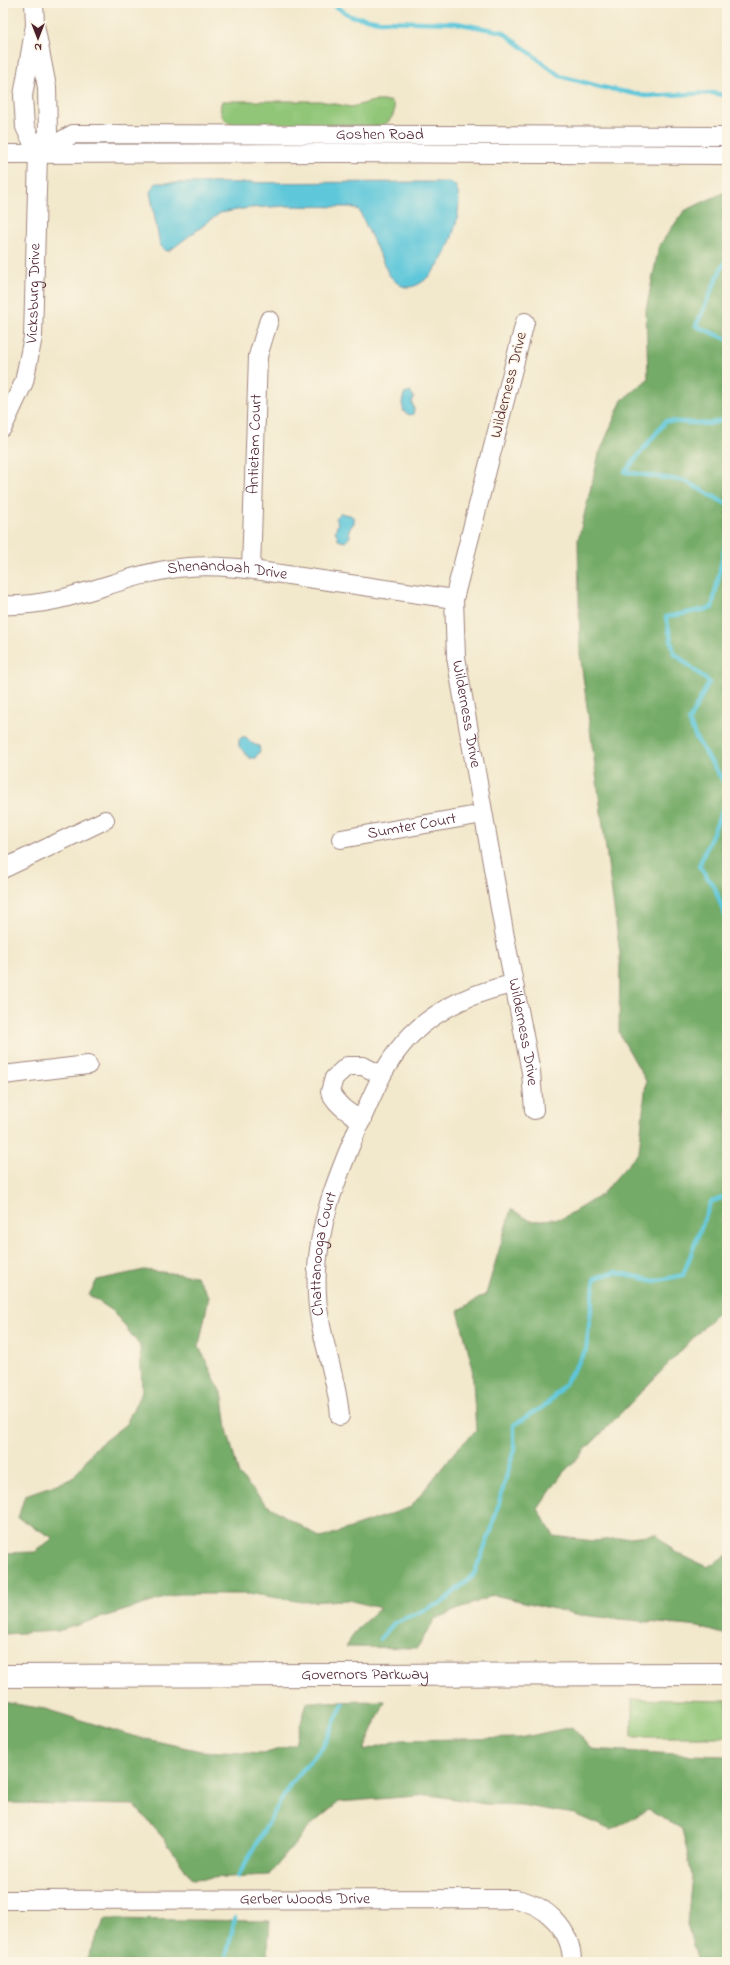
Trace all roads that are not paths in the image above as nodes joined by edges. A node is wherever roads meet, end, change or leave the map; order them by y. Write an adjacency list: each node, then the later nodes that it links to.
1 (34, 3): 2 (street)
2 (35, 25): 5 (street); 5 (street)
3 (727, 136): 5 (street, Goshen Road)
4 (3, 154): 5 (street, Goshen Road)
5 (38, 154): 6 (street, Goshen Road); 9 (street, Vicksburg Drive)
6 (727, 155)
7 (269, 320): 10 (street, Antietam Court)
8 (525, 322): 11 (street, Wilderness Drive)
9 (3, 427)
10 (251, 570): 11 (street, Shenandoah Drive); 12 (street, Shenandoah Drive)
11 (454, 599): 13 (street, Wilderness Drive)
12 (3, 605)
13 (483, 814): 15 (street, Sumter Court); 17 (street, Wilderness Drive)
14 (105, 820): 16 (street)
15 (341, 839)
16 (3, 870)
17 (513, 984): 20 (street, Chattanooga Court); 21 (street, Wilderness Drive)
18 (88, 1065): 19 (street)
19 (3, 1075)
20 (381, 1075): 22 (street, Chattanooga Court); 22 (street)
21 (534, 1110)
22 (362, 1120): 23 (street, Chattanooga Court)
23 (340, 1416)
24 (727, 1674): 25 (main road, Governors Parkway)
25 (3, 1676)
26 (3, 1900): 27 (street, Gerber Woods Drive)
27 (572, 1962)

